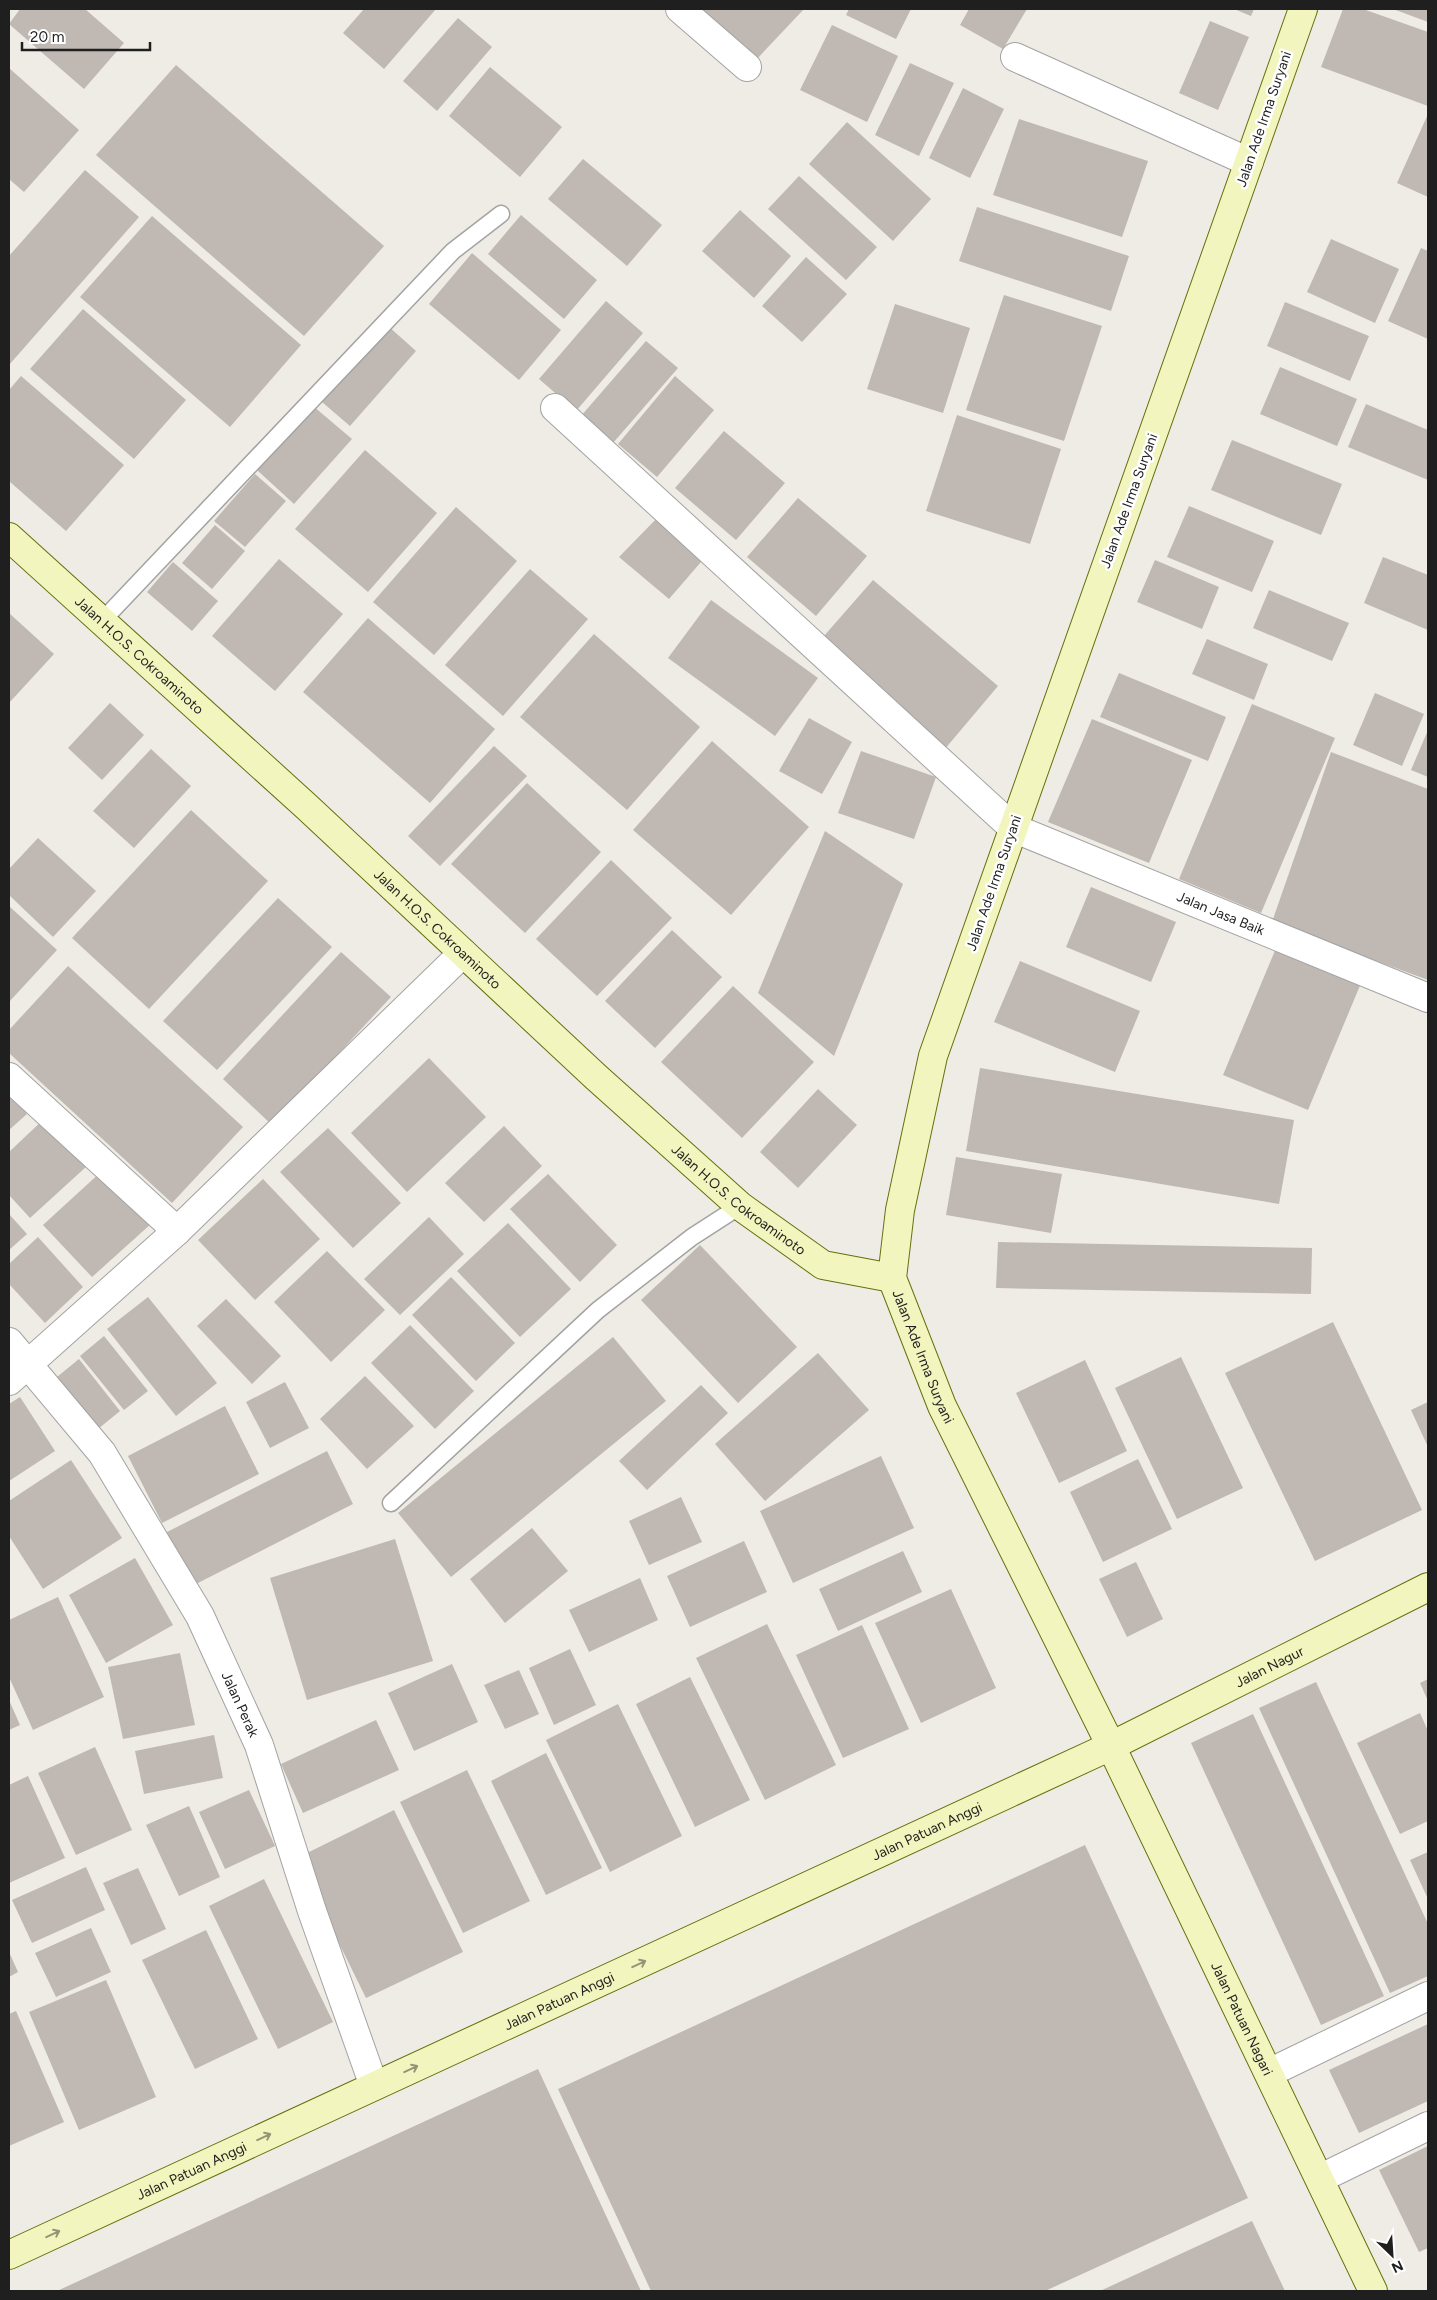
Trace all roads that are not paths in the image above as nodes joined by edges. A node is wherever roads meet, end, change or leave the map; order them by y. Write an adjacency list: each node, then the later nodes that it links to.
1 (680, 9): 4 (street)
2 (1303, 9): 5 (street, Jalan Ade Irma Suryani)
3 (1015, 57): 5 (street)
4 (747, 67)
5 (1249, 162): 10 (street, Jalan Ade Irma Suryani)
6 (501, 214): 9 (lane)
7 (555, 408): 10 (street)
8 (9, 537): 9 (street, Jalan H.O.S. Cokroaminoto)
9 (102, 621): 11 (street, Jalan H.O.S. Cokroaminoto)
10 (1013, 828): 12 (street, Jalan Jasa Baik); 16 (street, Jalan Ade Irma Suryani)
11 (463, 953): 14 (street, Jalan H.O.S. Cokroaminoto); 15 (street)
12 (1428, 998)
13 (9, 1077): 15 (street)
14 (740, 1206): 16 (street, Jalan H.O.S. Cokroaminoto); 19 (lane)
15 (177, 1231): 18 (street)
16 (892, 1278): 21 (street, Jalan Ade Irma Suryani)
17 (9, 1342): 18 (street, Jalan Perak)
18 (18, 1373): 24 (street, Jalan Perak)
19 (391, 1503)
20 (1428, 1587): 21 (street, Jalan Nagur)
21 (1111, 1746): 23 (street, Jalan Patuan Nagari); 24 (street, Jalan Patuan Anggi, one-way to 21)
22 (1428, 1996): 23 (street)
23 (1269, 2073): 26 (street, Jalan Patuan Nagari)
24 (374, 2086): 27 (street, Jalan Patuan Anggi, one-way to 24)
25 (1428, 2126): 26 (street)
26 (1321, 2178): 28 (street, Jalan Patuan Nagari)
27 (9, 2255)
28 (1374, 2291)

